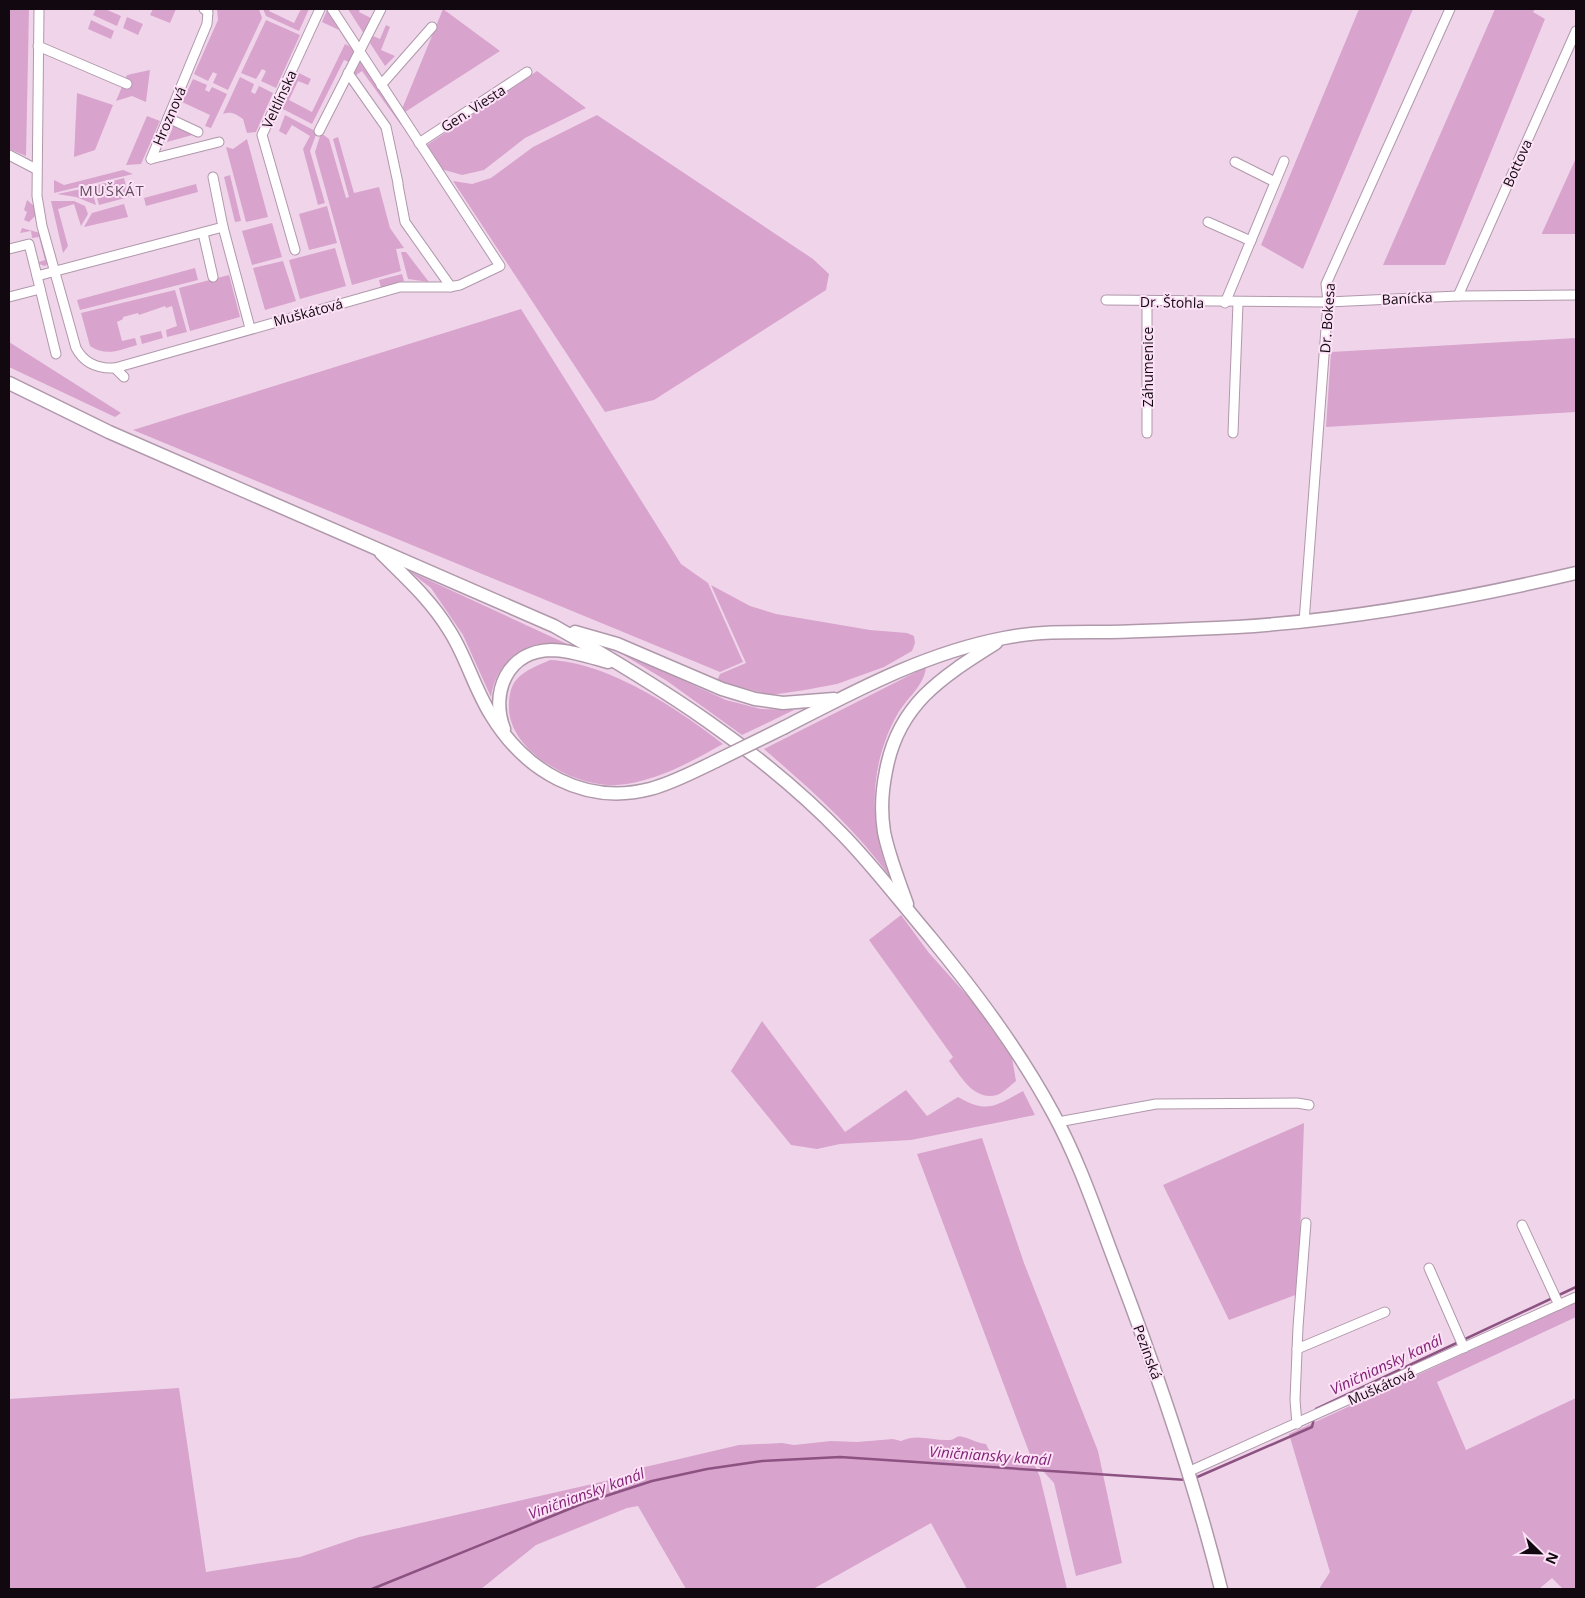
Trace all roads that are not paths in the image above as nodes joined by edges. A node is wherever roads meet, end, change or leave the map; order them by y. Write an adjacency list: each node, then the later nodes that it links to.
1 (39, 9): 9 (street, Muškátová)
2 (204, 9): 15 (street, Hroznová)
3 (320, 9): 33 (street, Veltlínska)
4 (332, 9): 10 (street)
5 (381, 9): 10 (street)
6 (1450, 9): 44 (street, Dr. Bokesa)
7 (432, 27): 14 (street)
8 (1576, 31): 40 (street, Bottova)
9 (38, 46): 13 (street); 23 (street, Muškátová)
10 (359, 52): 12 (street); 14 (street)
11 (526, 72): 19 (street, Gen. Viesta)
12 (348, 73): 16 (street); 37 (street)
13 (126, 84)
14 (381, 85): 19 (street)
15 (168, 118): 17 (street); 18 (street, Hroznová)
16 (319, 131)
17 (198, 132)
18 (220, 142)
19 (419, 143): 37 (street, Muškátová)
20 (9, 155): 23 (street)
21 (1284, 161): 25 (street)
22 (1235, 162): 25 (street)
23 (36, 169): 34 (street, Muškátová)
24 (213, 177): 27 (street)
25 (1276, 182): 29 (street)
26 (1208, 222): 29 (street)
27 (223, 227): 28 (street); 47 (street)
28 (203, 233): 34 (street); 36 (street)
29 (1251, 241): 45 (street)
30 (9, 242): 31 (street)
31 (20, 246): 32 (street); 35 (street)
32 (9, 250)
33 (295, 250)
34 (55, 272): 35 (street); 49 (street, Muškátová)
35 (37, 276): 38 (street)
36 (214, 277)
37 (451, 287): 47 (street, Muškátová)
38 (40, 289): 41 (street); 48 (street)
39 (1576, 295): 40 (street, Banícka)
40 (1458, 296): 44 (street, Banícka)
41 (9, 297)
42 (1106, 300): 43 (street, Dr. Štohla)
43 (1147, 302): 45 (street, Dr. Štohla); 52 (street, Záhumenice)
44 (1328, 302): 46 (street, Banícka); 56 (street, Dr. Bokesa)
45 (1225, 303): 46 (street, Dr. Štohla)
46 (1238, 303): 53 (street)
47 (250, 328): 49 (street, Muškátová)
48 (56, 354)
49 (115, 368): 50 (street)
50 (124, 377)
51 (9, 383): 54 (main road)
52 (1146, 433)
53 (1233, 433)
54 (376, 548): 57 (main road); 61 (main road)
55 (1576, 573): 56 (main road)
56 (1304, 622): 58 (main road)
57 (554, 626): 59 (main road, Pezinská); 60 (main road)
58 (1004, 638): 60 (main road); 62 (main road)
59 (622, 665): 61 (main road); 62 (main road, Pezinská)
60 (842, 698): 61 (main road, bridge)
61 (510, 740)
62 (911, 914): 64 (main road, Pezinská)
63 (1309, 1105): 64 (street)
64 (1058, 1122): 74 (main road, Pezinská)
65 (1306, 1223): 72 (street)
66 (1522, 1225): 69 (street)
67 (1430, 1268): 71 (street)
68 (1576, 1297): 69 (street, Muškátová)
69 (1558, 1305): 71 (street, Muškátová)
70 (1385, 1312): 72 (street)
71 (1464, 1348): 73 (street, Muškátová)
72 (1297, 1349): 73 (street)
73 (1297, 1424): 74 (street, Muškátová)
74 (1192, 1477): 75 (main road, Pezinská)
75 (1221, 1589)

